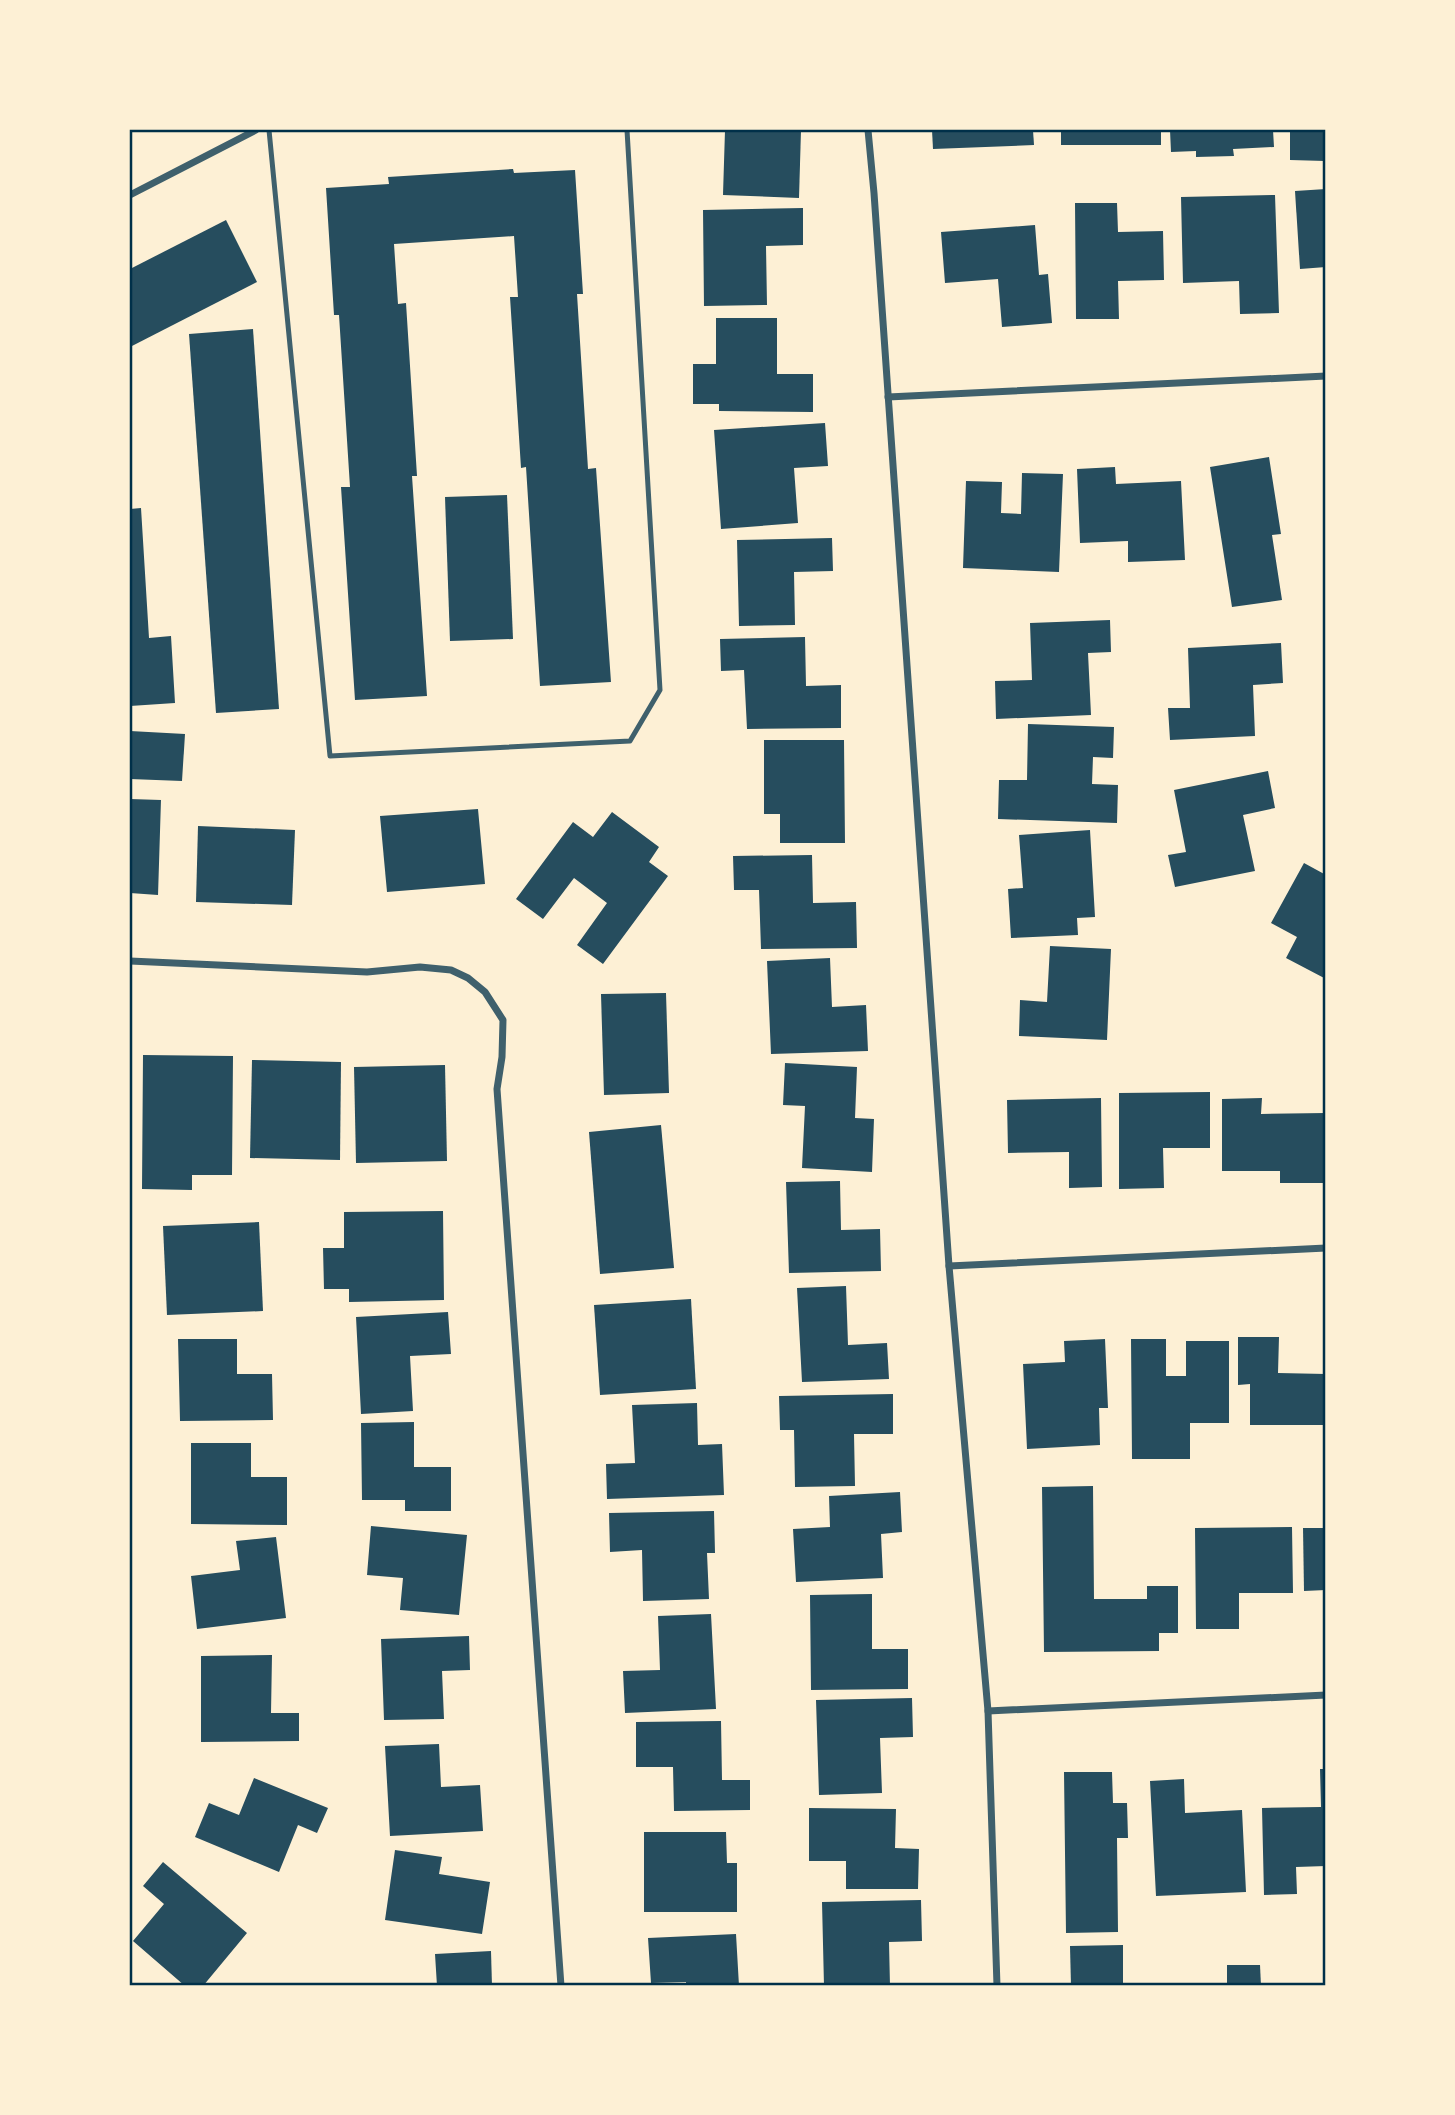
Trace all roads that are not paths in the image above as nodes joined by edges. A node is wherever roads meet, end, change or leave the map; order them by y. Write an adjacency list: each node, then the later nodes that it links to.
1 (256, 130): 5 (street)
2 (268, 130): 3 (lane)
3 (627, 130)
4 (868, 130): 7 (street)
5 (130, 195)
6 (1325, 376): 7 (street)
7 (888, 397): 10 (street)
8 (130, 961): 13 (street)
9 (1325, 1248): 10 (street)
10 (949, 1266): 12 (street)
11 (1325, 1695): 12 (street)
12 (988, 1711): 14 (street)
13 (561, 1986)
14 (998, 1986)

